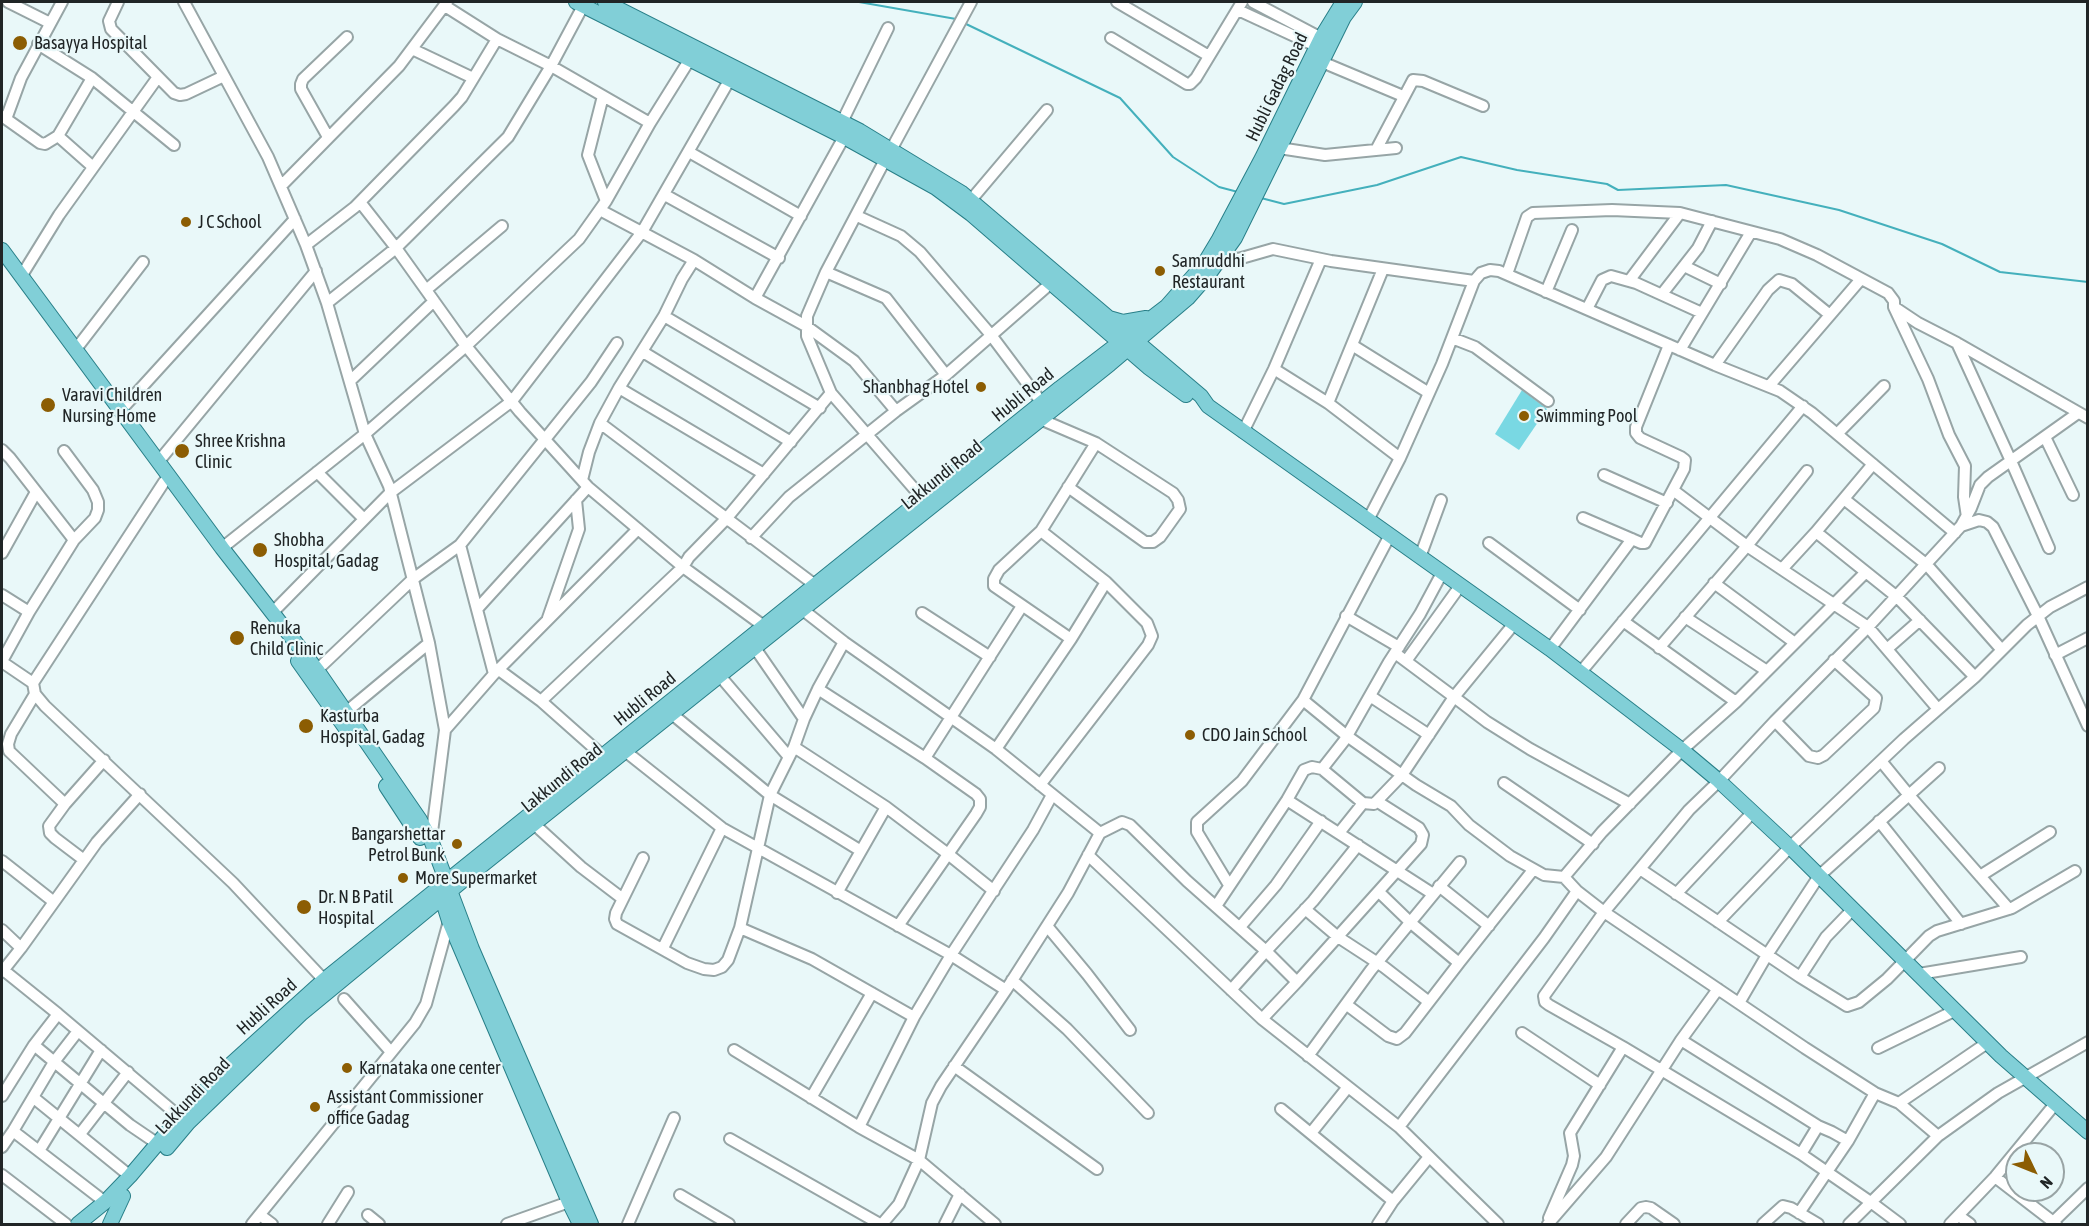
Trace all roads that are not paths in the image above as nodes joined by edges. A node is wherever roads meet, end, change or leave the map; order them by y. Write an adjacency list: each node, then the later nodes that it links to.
1 (8, 2): 15 (street)
2 (62, 2): 15 (street)
3 (118, 2): 28 (street)
4 (184, 2): 27 (street)
5 (605, 2): 38 (main road)
6 (1117, 2): 13 (street)
7 (1253, 2): 20 (street)
8 (1343, 2): 20 (main road, Hubli Gadag Road)
9 (1355, 2): 25 (main road, Hubli Gadag Road)
10 (970, 3): 48 (street)
11 (446, 4): 19 (street); 22 (street)
12 (580, 4): 24 (main road); 26 (street)
13 (1135, 6): 23 (street)
14 (1240, 6): 20 (street); 23 (street)
15 (50, 23): 21 (street)
16 (888, 28): 38 (street)
17 (347, 37): 41 (street)
18 (1110, 38): 23 (street)
19 (497, 39): 26 (street); 30 (street)
20 (1319, 42): 64 (main road, Hubli Gadag Road)
21 (38, 44): 29 (street); 37 (street)
22 (412, 49): 30 (street); 41 (street)
23 (1209, 56)
24 (690, 59): 31 (main road); 39 (street)
25 (1322, 62): 33 (street); 44 (main road, Hubli Gadag Road)
26 (551, 66): 32 (street); 66 (street)
27 (224, 76): 28 (street); 50 (street)
28 (158, 77): 36 (street)
29 (92, 78): 36 (street); 40 (street)
30 (473, 78): 53 (street)
31 (730, 79): 42 (main road); 47 (street)
32 (603, 96): 39 (street); 54 (street)
33 (1403, 96): 34 (street); 46 (street)
34 (1483, 106)
35 (1047, 110): 52 (street)
36 (132, 112): 43 (street); 49 (street)
37 (4, 117): 40 (street)
38 (842, 122): 48 (main road)
39 (650, 123): 54 (street)
40 (58, 135): 49 (street)
41 (328, 137): 50 (street)
42 (844, 137): 48 (main road); 56 (street)
43 (174, 145)
44 (1279, 148): 46 (street); 68 (main road, Hubli Gadag Road)
45 (1396, 148): 46 (street)
46 (1376, 150)
47 (689, 152): 51 (street); 56 (street)
48 (888, 155): 52 (main road); 57 (street); 83 (main road)
49 (93, 167): 79 (street)
50 (281, 186): 58 (street)
51 (665, 195): 62 (street); 69 (street)
52 (971, 200): 97 (main road)
53 (360, 202): 65 (street); 66 (street)
54 (603, 206): 62 (street); 105 (street)
55 (1680, 213): 59 (street); 78 (street); 82 (street)
56 (801, 216): 69 (street)
57 (856, 216): 77 (street); 99 (street)
58 (295, 219): 65 (street); 126 (street)
59 (1712, 221): 63 (street); 74 (street)
60 (502, 226): 85 (street)
61 (1572, 230): 86 (street)
62 (642, 232): 71 (street); 120 (street)
63 (1751, 232): 80 (street); 84 (street)
64 (1219, 239): 96 (main road, Hubli Road)
65 (306, 245): 76 (street)
66 (396, 248): 85 (street); 90 (street)
67 (2, 250): 79 (main road)
68 (1223, 257): 70 (street); 96 (main road)
69 (779, 258): 88 (street)
70 (1321, 259): 75 (street); 112 (street)
71 (694, 260): 88 (street); 95 (street)
72 (2, 262): 149 (main road)
73 (143, 262): 107 (street)
74 (1684, 266): 84 (street); 87 (street)
75 (1383, 269): 81 (street); 104 (street)
76 (316, 271): 90 (street); 142 (street)
77 (826, 272): 98 (street); 113 (street)
78 (1507, 274): 81 (street); 86 (street)
79 (22, 275): 107 (main road)
80 (1861, 279): 91 (street); 94 (street)
81 (1474, 281): 100 (street)
82 (1629, 281): 87 (street); 92 (street)
83 (1051, 284): 97 (main road); 99 (street)
84 (1721, 284): 93 (street)
85 (426, 290): 89 (street)
86 (1546, 292): 92 (street)
87 (1662, 294): 93 (street)
88 (755, 298): 98 (street)
89 (434, 301): 105 (street); 114 (street)
90 (327, 303): 114 (street)
91 (1894, 307): 103 (street); 166 (street)
92 (1587, 309): 106 (street)
93 (1702, 313): 106 (street)
94 (1830, 315): 111 (street); 115 (street)
95 (664, 316): 108 (street); 125 (street)
96 (1154, 321): 97 (main road); 101 (main road, Hubli Road); 110 (main road)
97 (1105, 322): 101 (main road); 109 (main road)
98 (806, 326): 118 (street); 127 (street)
99 (991, 335): 113 (street); 122 (street)
100 (1452, 338): 119 (street); 121 (street)
101 (1127, 342): 109 (main road, Hubli Road); 110 (main road)
102 (617, 343): 136 (street)
103 (1957, 343): 128 (street); 143 (street)
104 (1352, 345): 119 (street); 123 (street)
105 (466, 346): 120 (street); 133 (street)
106 (1674, 347): 111 (street); 152 (street)
107 (76, 349): 126 (main road)
108 (643, 352): 117 (street); 137 (street)
109 (1104, 361): 110 (main road); 122 (main road, Hubli Road); 129 (main road, Lakkundi Road)
110 (1151, 363): 131 (main road)
111 (1715, 365): 115 (street)
112 (1274, 369): 123 (street); 131 (street)
113 (946, 375): 127 (street)
114 (350, 381): 133 (street)
115 (1769, 386): 124 (street)
116 (1884, 386): 134 (street)
117 (619, 388): 130 (street); 147 (street)
118 (831, 393): 125 (street); 132 (street)
119 (1429, 393): 141 (street)
120 (512, 401): 136 (street); 154 (street)
121 (1548, 401)
122 (1042, 403): 156 (main road, Hubli Road)
123 (1328, 404): 141 (street)
124 (1803, 406): 134 (street); 161 (street)
125 (820, 408): 137 (street)
126 (121, 410): 142 (main road)
127 (896, 411): 132 (street)
128 (2083, 416): 135 (street)
129 (1040, 419): 138 (street); 197 (main road, Lakkundi Road)
130 (600, 423): 150 (street); 164 (street)
131 (1243, 432): 165 (main road)
132 (868, 433): 156 (street); 171 (street)
133 (365, 434): 145 (street); 154 (street)
134 (1837, 434): 144 (street)
135 (2045, 437): 143 (street); 155 (street)
136 (544, 438): 150 (street); 175 (street)
137 (791, 442): 147 (street)
138 (1096, 443): 151 (street); 151 (street)
139 (2, 450): 153 (street)
140 (64, 451): 173 (street)
141 (1401, 458): 165 (street)
142 (159, 461): 177 (main road)
143 (2011, 461): 166 (street); 178 (street)
144 (1873, 464): 157 (street); 166 (street)
145 (317, 471): 163 (street); 177 (street)
146 (1807, 471): 176 (street)
147 (764, 474): 164 (street)
148 (1604, 475): 160 (street)
149 (164, 482): 233 (street); 303 (main road)
150 (585, 484): 158 (street); 167 (street)
151 (1068, 487): 168 (street)
152 (1673, 490): 160 (street); 161 (street)
153 (36, 492): 173 (street); 179 (street)
154 (390, 493): 163 (street); 186 (street)
155 (2073, 495)
156 (923, 498): 189 (main road, Hubli Road)
157 (1844, 499): 169 (street); 181 (street)
158 (576, 500): 196 (street); 207 (street)
159 (1441, 500): 180 (street)
160 (1667, 503): 172 (street)
161 (1709, 517): 176 (street); 206 (street)
162 (1582, 518): 172 (street)
163 (364, 519): 200 (street)
164 (726, 519): 171 (street); 182 (street)
165 (1368, 520): 170 (main road)
166 (1961, 526): 181 (street); 203 (street)
167 (638, 529): 182 (street); 207 (street)
168 (1041, 531): 187 (street); 195 (street)
169 (1815, 532): 183 (street); 185 (street)
170 (1390, 535): 180 (main road); 202 (street)
171 (751, 538): 189 (street)
172 (1632, 539): 198 (street)
173 (74, 540): 199 (street)
174 (1489, 543): 198 (street)
175 (460, 545): 186 (street); 196 (street)
176 (1747, 546): 183 (street); 188 (street)
177 (222, 548): 200 (main road)
178 (2049, 548)
179 (2, 553)
180 (1420, 557): 184 (main road)
181 (1927, 565): 193 (street); 220 (street)
182 (683, 567): 209 (street); 238 (street)
183 (1782, 569): 194 (street)
184 (1442, 573): 190 (main road); 221 (street)
185 (1865, 573): 193 (street); 194 (street)
186 (413, 579): 214 (street); 227 (street)
187 (1106, 582): 212 (street); 264 (street)
188 (1714, 583): 204 (street); 215 (street)
189 (815, 585): 209 (main road, Hubli Road)
190 (1460, 586): 208 (main road); 225 (street)
191 (2088, 587): 203 (street)
192 (2, 595): 199 (street)
193 (1897, 597): 205 (street); 210 (street)
194 (1835, 604): 210 (street); 215 (street)
195 (1022, 606): 212 (street); 223 (street)
196 (478, 609): 229 (street)
197 (803, 610): 213 (street); 216 (main road, Lakkundi Road)
198 (1580, 610): 218 (street)
199 (29, 612): 226 (street)
200 (272, 613): 227 (main road)
201 (922, 613): 223 (street)
202 (1346, 616): 221 (street); 237 (street)
203 (2038, 616): 220 (street); 222 (street)
204 (1685, 617): 217 (street); 228 (street)
205 (1920, 620): 219 (street); 232 (street)
206 (1623, 621): 217 (street); 230 (street)
207 (546, 623): 229 (street)
208 (1513, 625): 218 (main road); 236 (street)
209 (765, 627): 255 (main road, Hubli Road)
210 (1868, 627): 219 (street); 224 (street)
211 (2088, 638): 222 (street)
212 (1071, 639): 251 (street)
213 (844, 642): 234 (street); 243 (street)
214 (429, 643): 241 (street); 247 (street)
215 (1795, 643): 228 (street)
216 (755, 648): 231 (main road, Lakkundi Road); 244 (street)
217 (1659, 648): 239 (street)
218 (1550, 649): 230 (main road)
219 (1887, 649): 240 (street)
220 (2001, 649): 232 (street)
221 (1397, 650): 225 (street); 235 (street)
222 (2055, 655): 246 (street)
223 (990, 657): 243 (street)
224 (1834, 660): 245 (street); 245 (street)
225 (1406, 661): 236 (street)
226 (2, 662): 233 (street)
227 (317, 670): 241 (main road)
228 (1767, 670): 239 (street)
229 (496, 672): 238 (street); 247 (street)
230 (1580, 673): 252 (main road)
231 (720, 676): 242 (main road, Lakkundi Road); 254 (street)
232 (1975, 677): 240 (street)
233 (34, 688): 250 (street); 257 (street)
234 (818, 688): 244 (street); 256 (street)
235 (1370, 696): 248 (street); 249 (street)
236 (1454, 698): 248 (street); 273 (street)
237 (1303, 700): 249 (street); 302 (street)
238 (541, 701): 255 (street)
239 (1736, 702): 252 (street)
240 (1938, 709): 258 (street)
241 (346, 712): 283 (main road)
242 (672, 714): 253 (main road, Lakkundi Road); 267 (street)
243 (952, 717): 251 (street); 256 (street)
244 (804, 719): 254 (street)
245 (1774, 721): 262 (street)
246 (2088, 726)
247 (445, 730): 283 (street)
248 (1429, 735): 261 (street)
249 (1347, 736): 260 (street); 261 (street)
250 (5, 741): 272 (street)
251 (996, 749): 264 (street)
252 (1682, 750): 262 (main road); 273 (street)
253 (625, 751): 278 (main road, Lakkundi Road); 279 (street)
254 (792, 752): 267 (street); 274 (street)
255 (603, 756): 303 (main road, Hubli Road)
256 (926, 758): 289 (street)
257 (104, 760): 265 (street); 272 (street)
258 (1881, 761): 266 (street); 287 (street)
259 (1939, 768): 266 (street)
260 (1322, 769): 269 (street); 271 (street)
261 (1402, 775): 270 (street); 296 (street)
262 (1719, 782): 275 (main road); 295 (street)
263 (1504, 783): 284 (street)
264 (1040, 786): 268 (street)
265 (140, 794): 292 (street); 340 (street)
266 (1908, 794): 277 (street); 300 (street)
267 (770, 795): 286 (street); 288 (street)
268 (1052, 795): 281 (street); 305 (street)
269 (1287, 800): 276 (street); 302 (street)
270 (1378, 802): 271 (street); 297 (street)
271 (1363, 803): 282 (street)
272 (64, 804): 292 (street)
273 (1630, 804): 284 (street)
274 (886, 807): 288 (street); 289 (street)
275 (1752, 813): 287 (main road); 309 (street)
276 (1321, 821): 282 (street); 324 (street)
277 (1879, 821): 299 (street); 320 (street)
278 (534, 824): 303 (main road, Lakkundi Road); 310 (street)
279 (722, 828): 286 (street); 329 (street)
280 (2050, 832): 300 (street)
281 (1100, 833): 290 (street); 312 (street)
282 (1339, 833): 285 (street)
283 (431, 840): 303 (main road)
284 (1593, 844): 301 (street)
285 (1358, 845): 297 (street); 313 (street)
286 (758, 847): 308 (street); 325 (street)
287 (1790, 847): 299 (main road); 318 (street)
288 (861, 851): 308 (street)
289 (948, 854): 305 (street); 321 (street)
290 (1088, 855): 322 (street); 345 (street)
291 (643, 858): 310 (street)
292 (84, 860): 311 (street)
293 (2, 861): 311 (street)
294 (1460, 862): 304 (street)
295 (1640, 869): 309 (street); 316 (street)
296 (1533, 870): 301 (street); 323 (street)
297 (1397, 871): 304 (street); 307 (street)
298 (2075, 871): 314 (street)
299 (1819, 876): 315 (main road); 332 (street)
300 (1980, 876): 314 (street)
301 (1564, 877): 306 (street)
302 (1229, 885): 312 (street)
303 (444, 890): 317 (main road); 340 (main road, Hubli Road); 409 (main road); 422 (main road, Lakkundi Road)
304 (1436, 890): 319 (street); 323 (street)
305 (994, 891): 331 (street)
306 (1577, 891): 316 (street); 390 (street)
307 (1378, 892): 319 (street); 327 (street)
308 (837, 893): 321 (street)
309 (1676, 894): 318 (street)
310 (623, 899): 329 (street)
311 (54, 902): 328 (street)
312 (1216, 906): 324 (street)
313 (1305, 909): 327 (street); 330 (street)
314 (2009, 909): 320 (street)
315 (1852, 910): 334 (main road); 339 (street)
316 (1604, 912): 343 (street); 362 (street)
317 (449, 921): 366 (street); 409 (main road)
318 (1718, 922): 332 (street)
319 (1411, 923): 335 (street); 336 (street)
320 (1961, 924): 334 (street)
321 (898, 926): 331 (street)
322 (1047, 926): 341 (street); 355 (street)
323 (1489, 926): 336 (street)
324 (1240, 927): 330 (street)
325 (740, 928): 329 (street); 346 (street)
326 (2, 930): 328 (street)
327 (1338, 938): 335 (street); 342 (street)
328 (21, 948): 337 (street)
329 (663, 948)
330 (1266, 951): 342 (street); 345 (street)
331 (951, 955): 344 (street); 353 (street)
332 (1767, 955): 339 (street); 349 (street)
333 (2021, 957): 338 (street)
334 (1905, 961): 338 (main road); 339 (street)
335 (1377, 963): 348 (street); 350 (street)
336 (1459, 963): 348 (street)
337 (2, 970): 352 (street)
338 (1918, 974): 351 (main road)
339 (1800, 977)
340 (324, 980): 385 (main road, Hubli Road)
341 (1012, 980): 344 (street); 384 (street)
342 (1297, 982): 354 (street)
343 (1718, 989): 349 (street); 358 (street)
344 (1006, 990): 369 (street)
345 (1231, 990): 354 (street)
346 (872, 993): 353 (street); 379 (street)
347 (344, 999): 366 (street)
348 (1429, 1002): 350 (street)
349 (1739, 1003): 376 (street)
350 (1347, 1005): 367 (street)
351 (1954, 1011): 360 (main road); 363 (street)
352 (58, 1014): 356 (street); 361 (street)
353 (914, 1017): 389 (street)
354 (1262, 1020): 367 (street)
355 (1130, 1030)
356 (78, 1031): 364 (street); 368 (street)
357 (1522, 1033): 374 (street)
358 (1681, 1040): 370 (street); 388 (street)
359 (2088, 1042): 372 (street)
360 (1987, 1043): 372 (main road); 380 (street)
361 (34, 1045): 368 (street); 377 (street)
362 (1623, 1047): 370 (street); 374 (street)
363 (1878, 1048)
364 (101, 1050): 371 (street); 373 (street)
365 (734, 1050): 379 (street)
366 (391, 1052): 419 (street)
367 (1308, 1056): 375 (street)
368 (54, 1062): 373 (street); 378 (street)
369 (954, 1066): 403 (street); 404 (street)
370 (1662, 1070): 401 (street); 440 (street)
371 (128, 1072): 381 (street); 385 (street)
372 (2025, 1078): 382 (main road); 395 (street)
373 (81, 1084): 381 (street); 386 (street)
374 (1600, 1085): 440 (street)
375 (1348, 1087): 390 (street); 393 (street)
376 (1875, 1093): 380 (street); 397 (street)
377 (2, 1096)
378 (34, 1098): 386 (street); 391 (street)
379 (811, 1098): 389 (street)
380 (1899, 1103): 395 (street)
381 (104, 1104): 394 (street); 398 (street)
382 (2055, 1104): 392 (main road); 408 (street)
383 (1281, 1109): 393 (street)
384 (1148, 1113)
385 (180, 1117): 398 (main road, Hubli Road)
386 (59, 1118): 394 (street); 400 (street)
387 (674, 1118): 433 (street)
388 (1818, 1126): 397 (street); 401 (street)
389 (859, 1127): 403 (street)
390 (1399, 1127): 402 (street)
391 (13, 1131): 399 (street); 400 (street)
392 (2088, 1132)
393 (1311, 1133): 414 (street)
394 (80, 1134): 407 (street)
395 (1938, 1136): 417 (street)
396 (730, 1139): 435 (street)
397 (1848, 1141): 405 (street)
398 (158, 1144): 407 (main road, Hubli Road)
399 (2, 1147)
400 (39, 1151): 415 (street)
401 (1801, 1154): 405 (street)
402 (1429, 1156): 414 (street); 439 (street)
403 (919, 1160): 412 (street); 435 (street)
404 (1097, 1169)
405 (1827, 1172): 417 (street); 418 (street)
406 (2, 1175): 424 (street)
407 (130, 1176): 415 (main road, Hubli Road)
408 (1995, 1177): 421 (street); 423 (street)
409 (568, 1185): 416 (main road); 432 (main road)
410 (2088, 1188): 423 (street)
411 (348, 1192): 428 (street)
412 (960, 1194): 436 (street); 437 (street)
413 (680, 1196): 434 (street)
414 (1393, 1201): 438 (street)
415 (105, 1202): 422 (main road); 425 (main road)
416 (568, 1202): 430 (street); 431 (main road)
417 (1872, 1203): 445 (street); 446 (street)
418 (1799, 1213): 443 (street); 444 (street)
419 (260, 1215): 426 (street); 427 (street)
420 (368, 1215): 429 (street)
421 (1959, 1215): 447 (street); 448 (street)
422 (100, 1223)
423 (2054, 1223)
424 (66, 1224)
425 (78, 1224)
426 (252, 1224)
427 (273, 1224)
428 (328, 1224)
429 (380, 1224)
430 (507, 1224)
431 (580, 1224)
432 (591, 1224)
433 (628, 1224)
434 (729, 1224)
435 (881, 1224)
436 (945, 1224)
437 (995, 1224)
438 (1378, 1224)
439 (1498, 1224)
440 (1548, 1224)
441 (1626, 1224): 442 (street)
442 (1674, 1224)
443 (1762, 1224)
444 (1818, 1224)
445 (1850, 1224)
446 (1900, 1224)
447 (1950, 1224)
448 (1970, 1224)

